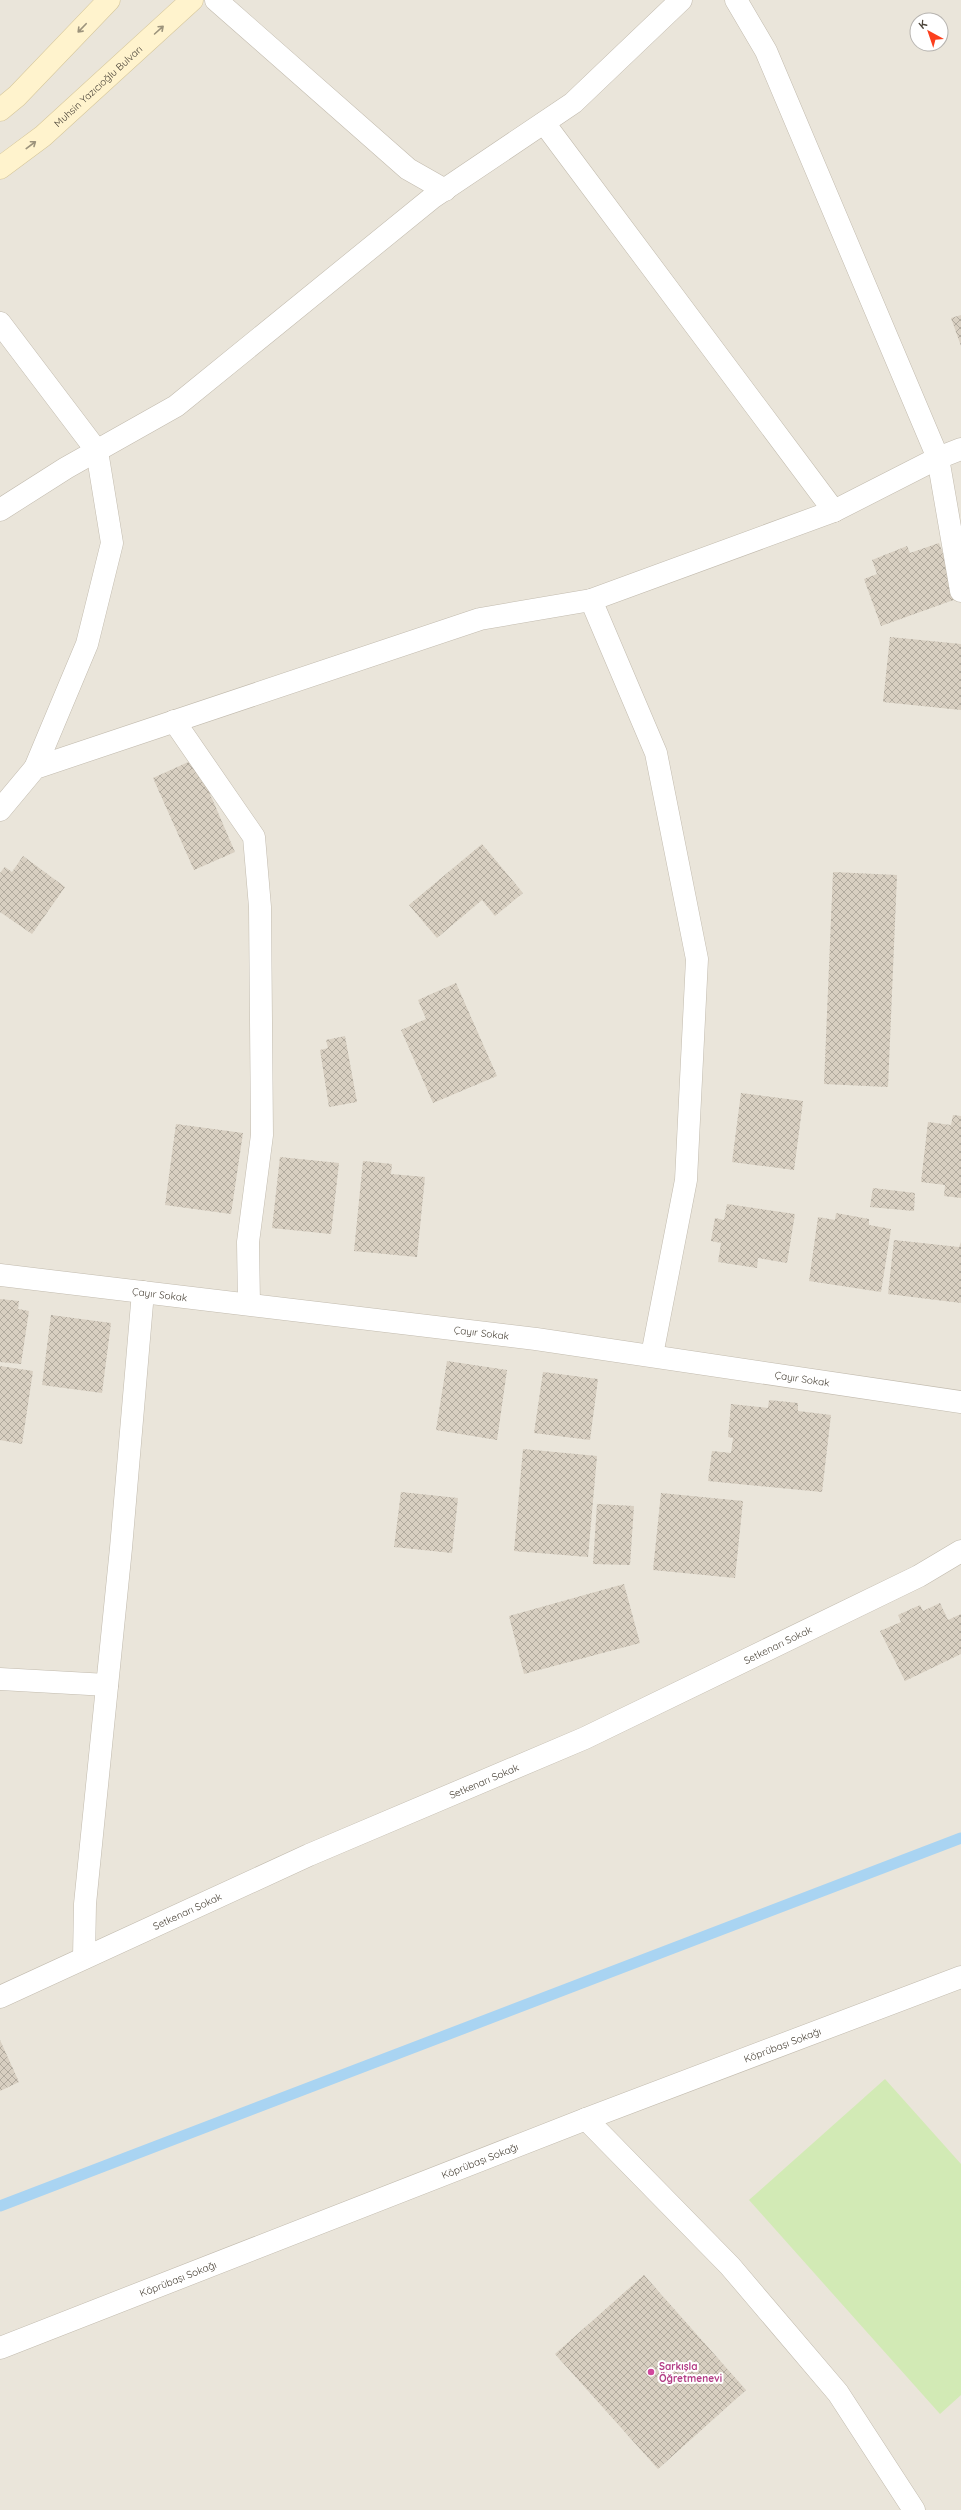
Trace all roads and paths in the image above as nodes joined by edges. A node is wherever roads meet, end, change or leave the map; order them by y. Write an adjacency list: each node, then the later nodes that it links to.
1 (108, 0): 6 (main road, one-way to 6)
2 (192, 0): 8 (main road, Muhsin Yazıcıoğlu Bulvarı, one-way to 2)
3 (216, 0): 9 (street)
4 (681, 0): 7 (street)
5 (736, 0): 13 (street)
6 (0, 110)
7 (544, 122): 9 (street); 15 (street)
8 (0, 168)
9 (445, 190): 12 (street)
10 (0, 324): 12 (street)
11 (961, 449): 13 (street)
12 (97, 451): 14 (street); 19 (street)
13 (938, 458): 15 (street); 16 (street)
14 (0, 510)
15 (834, 511): 17 (street)
16 (961, 591)
17 (591, 600): 18 (street); 24 (street)
18 (174, 721): 19 (street); 23 (street)
19 (35, 768): 20 (street)
20 (0, 810)
21 (0, 1275): 22 (street, Çayır Sokak)
22 (143, 1292): 23 (street, Çayır Sokak); 28 (street)
23 (248, 1304): 24 (street, Çayır Sokak)
24 (652, 1355): 25 (street, Çayır Sokak)
25 (961, 1402)
26 (961, 1551): 29 (street, Setkenarı Sokak)
27 (0, 1679): 28 (street)
28 (107, 1685): 29 (street)
29 (84, 1958): 31 (street, Setkenarı Sokak)
30 (961, 1977): 32 (street, Köprübaşı Sokağı)
31 (0, 1997)
32 (586, 2119): 33 (street, Köprübaşı Sokağı); 34 (street)
33 (0, 2348)
34 (914, 2510)

